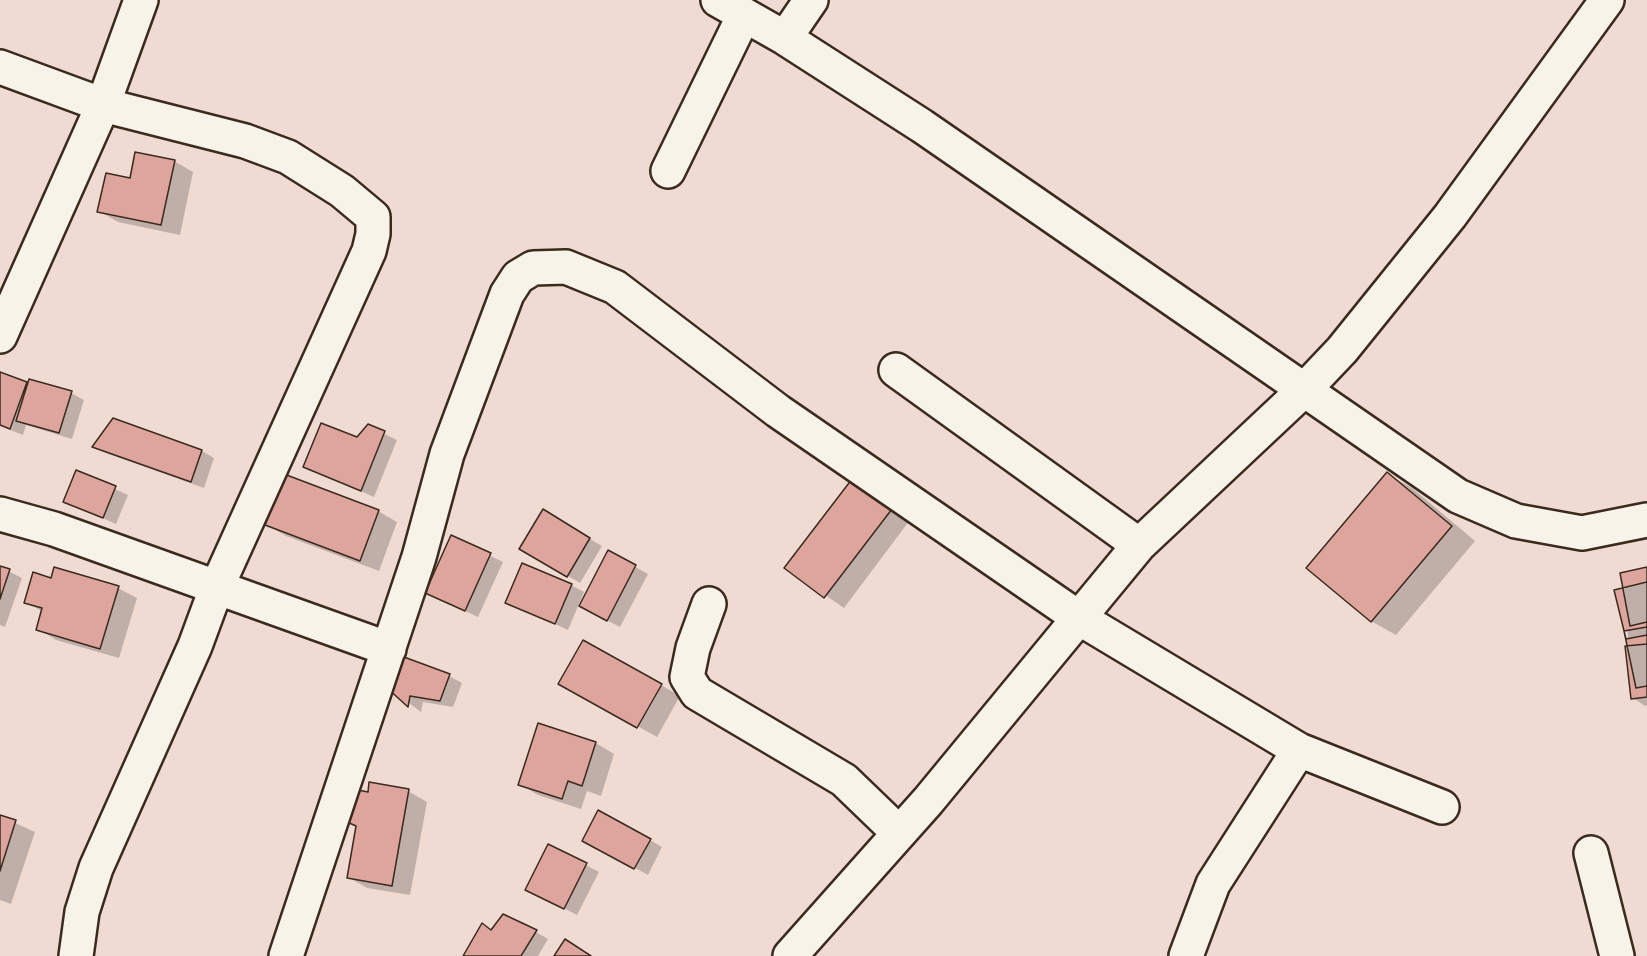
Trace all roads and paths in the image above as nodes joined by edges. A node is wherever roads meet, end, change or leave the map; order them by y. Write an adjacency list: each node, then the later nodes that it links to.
1 (141, 0): 7 (street)
2 (811, 0): 5 (street)
3 (1607, 0): 11 (street)
4 (731, 7): 5 (street); 8 (street)
5 (785, 38): 11 (street)
6 (0, 67): 7 (street)
7 (103, 105): 9 (street); 15 (street)
8 (668, 171)
9 (0, 336)
10 (896, 370): 14 (street)
11 (1305, 389): 13 (street); 14 (street)
12 (0, 514): 15 (street)
13 (1647, 520)
14 (1139, 545): 17 (street)
15 (216, 589): 18 (street); 23 (street)
16 (709, 604): 21 (street)
17 (1079, 618): 18 (street); 19 (street); 21 (street)
18 (389, 649): 24 (street)
19 (1299, 750): 20 (street); 26 (street)
20 (1442, 807)
21 (899, 833): 25 (street)
22 (1591, 853): 27 (street)
23 (76, 956)
24 (286, 956)
25 (790, 956)
26 (1185, 956)
27 (1617, 956)

